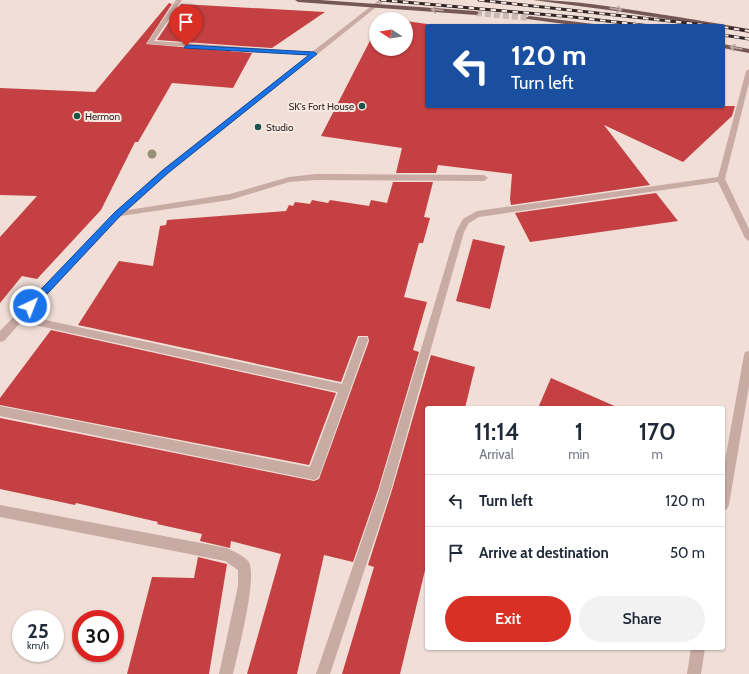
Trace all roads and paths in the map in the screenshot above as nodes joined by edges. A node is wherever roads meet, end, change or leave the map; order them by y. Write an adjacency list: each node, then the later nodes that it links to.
1 (179, 0): 14 (street)
2 (298, 0): 4 (main road)
3 (536, 0): 6 (main road)
4 (379, 2): 5 (main road, one-way to 4); 14 (street)
5 (476, 13)
6 (570, 13): 7 (main road); 8 (main road); 9 (main road, one-way to 9)
7 (529, 18)
8 (590, 24)
9 (710, 24)
10 (725, 26): 11 (main road)
11 (749, 30)
12 (725, 46): 13 (main road, one-way to 12)
13 (749, 51)
14 (314, 54): 18 (street)
15 (749, 71): 17 (street)
16 (484, 178): 18 (street)
17 (721, 179): 19 (street); 30 (street)
18 (118, 214): 20 (street)
19 (749, 238)
20 (19, 318): 21 (street); 24 (street)
21 (0, 338)
22 (362, 340): 24 (street)
23 (749, 355): 26 (street)
24 (344, 389): 25 (street)
25 (0, 411)
26 (725, 493)
27 (0, 511): 29 (street)
28 (698, 650): 31 (street)
29 (226, 674)
30 (323, 674)
31 (694, 674)

